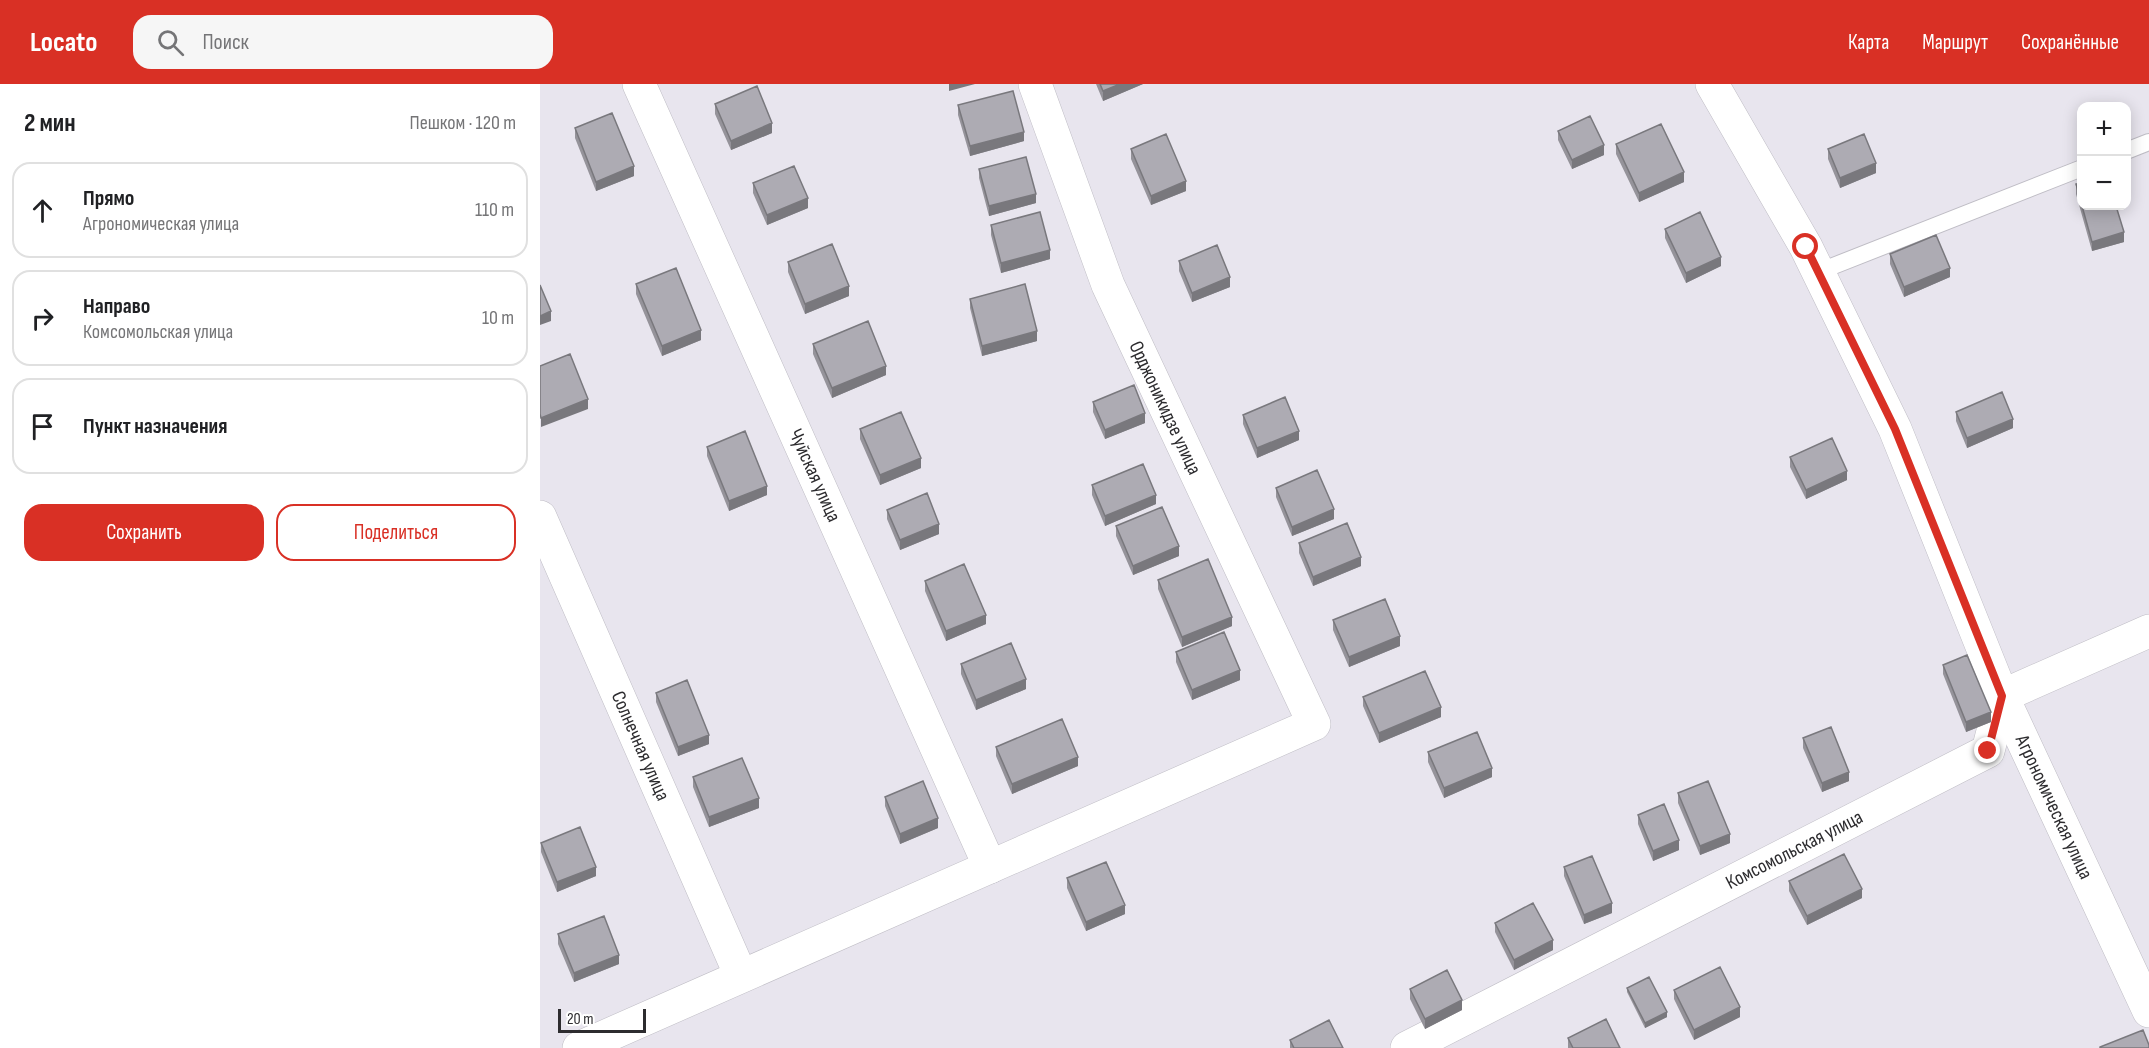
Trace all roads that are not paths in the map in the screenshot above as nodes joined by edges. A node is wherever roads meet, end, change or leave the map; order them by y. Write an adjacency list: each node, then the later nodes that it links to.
1 (639, 84): 11 (street, Чуйская улица)
2 (1035, 84): 11 (street, Орджоникидзе улица)
3 (1712, 84): 7 (street, Агрономическая улица)
4 (2149, 142): 5 (lane)
5 (2131, 149)
6 (2077, 170): 7 (lane)
7 (1818, 272): 10 (street, Агрономическая улица)
8 (540, 518): 12 (street, Солнечная улица)
9 (2149, 631): 10 (street)
10 (2002, 696): 13 (street, Агрономическая улица); 15 (street, Комсомольская улица)
11 (990, 867): 12 (street)
12 (741, 976): 14 (street)
13 (2149, 1011)
14 (579, 1048)
15 (1407, 1048)

